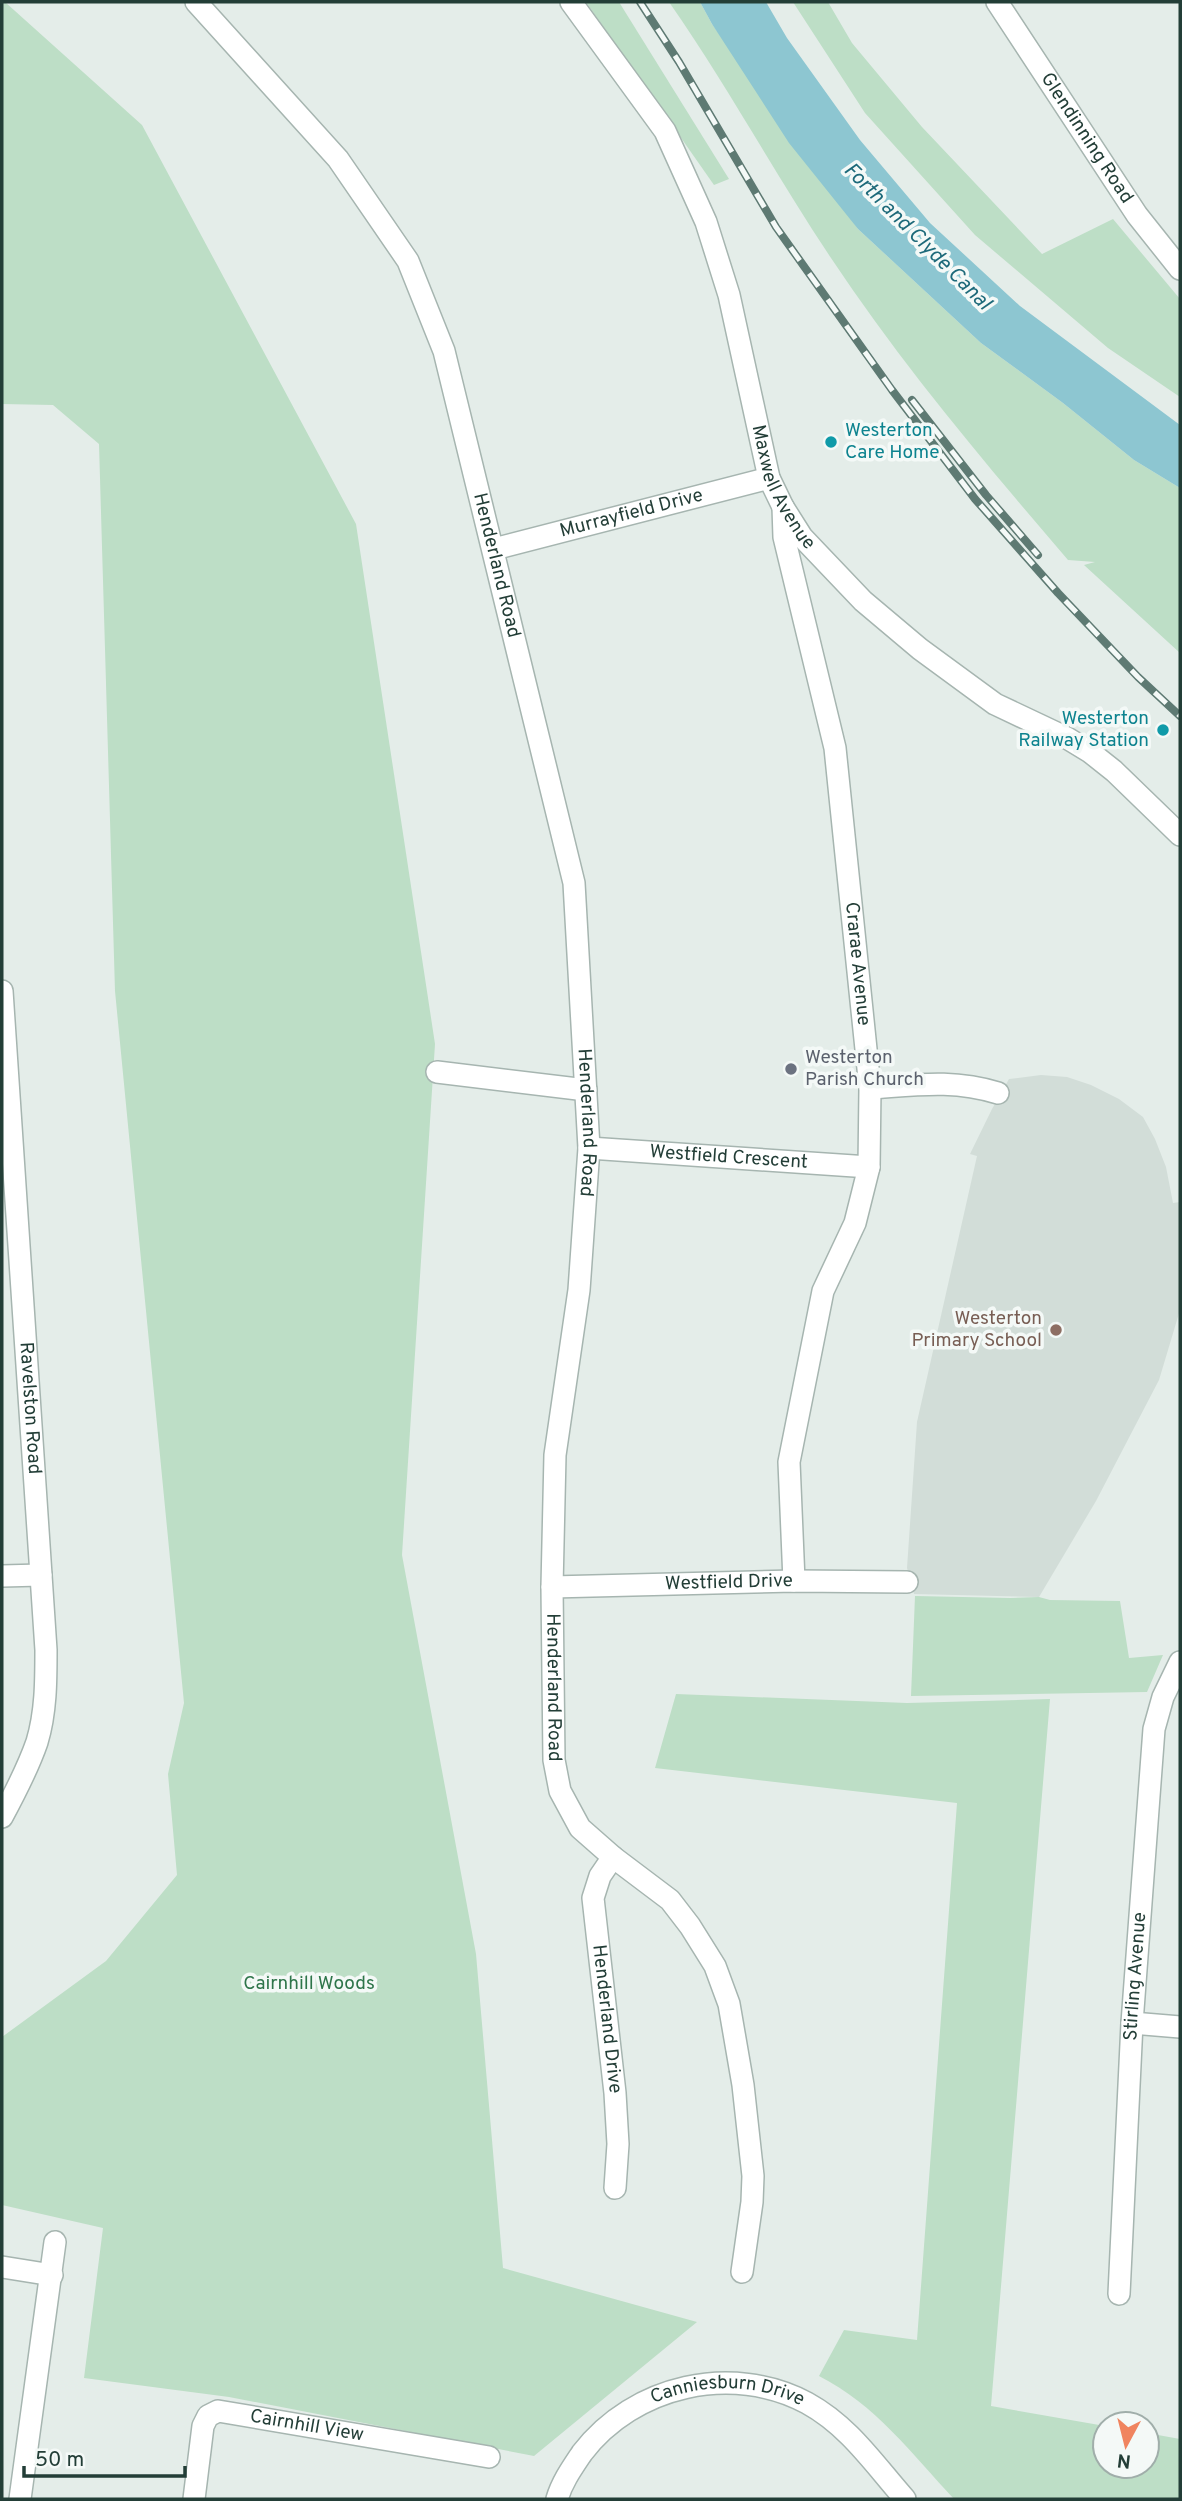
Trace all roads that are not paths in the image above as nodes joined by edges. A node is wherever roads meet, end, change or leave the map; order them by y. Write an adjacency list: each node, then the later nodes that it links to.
1 (196, 2): 7 (street, Henderland Road)
2 (571, 2): 5 (street, Maxwell Avenue)
3 (998, 2): 4 (street, Glendinning Road)
4 (1180, 269)
5 (769, 478): 6 (street, Maxwell Avenue); 7 (street, Murrayfield Drive)
6 (783, 507): 8 (street, Maxwell Avenue); 11 (street, Crarae Avenue)
7 (494, 550): 12 (street, Henderland Road)
8 (1180, 835)
9 (2, 990): 14 (street, Ravelston Road)
10 (437, 1072): 12 (street)
11 (870, 1088): 13 (street); 16 (street, Crarae Avenue)
12 (586, 1090): 15 (street, Henderland Road)
13 (998, 1093)
14 (5, 1100): 17 (street, Ravelston Road)
15 (589, 1149): 16 (street, Westfield Crescent); 21 (street, Henderland Road)
16 (869, 1167): 19 (street, Crarae Avenue)
17 (41, 1575): 18 (street); 23 (street, Ravelston Road)
18 (2, 1576)
19 (794, 1581): 20 (street, Westfield Drive); 21 (street, Westfield Drive)
20 (907, 1583)
21 (552, 1587): 24 (street, Henderland Road)
22 (1180, 1661): 25 (street, Stirling Avenue)
23 (2, 1817)
24 (613, 1857): 27 (street, Henderland Drive); 30 (street, Henderland Road)
25 (1132, 2023): 26 (street); 32 (street, Stirling Avenue)
26 (1180, 2027)
27 (615, 2188)
28 (55, 2242): 31 (street)
29 (2, 2267): 31 (street)
30 (742, 2272)
31 (51, 2275): 34 (street)
32 (1119, 2294)
33 (489, 2457): 35 (street, Cairnhill View)
34 (20, 2499)
35 (194, 2499)
36 (557, 2499): 37 (street, Canniesburn Drive)
37 (905, 2499)

